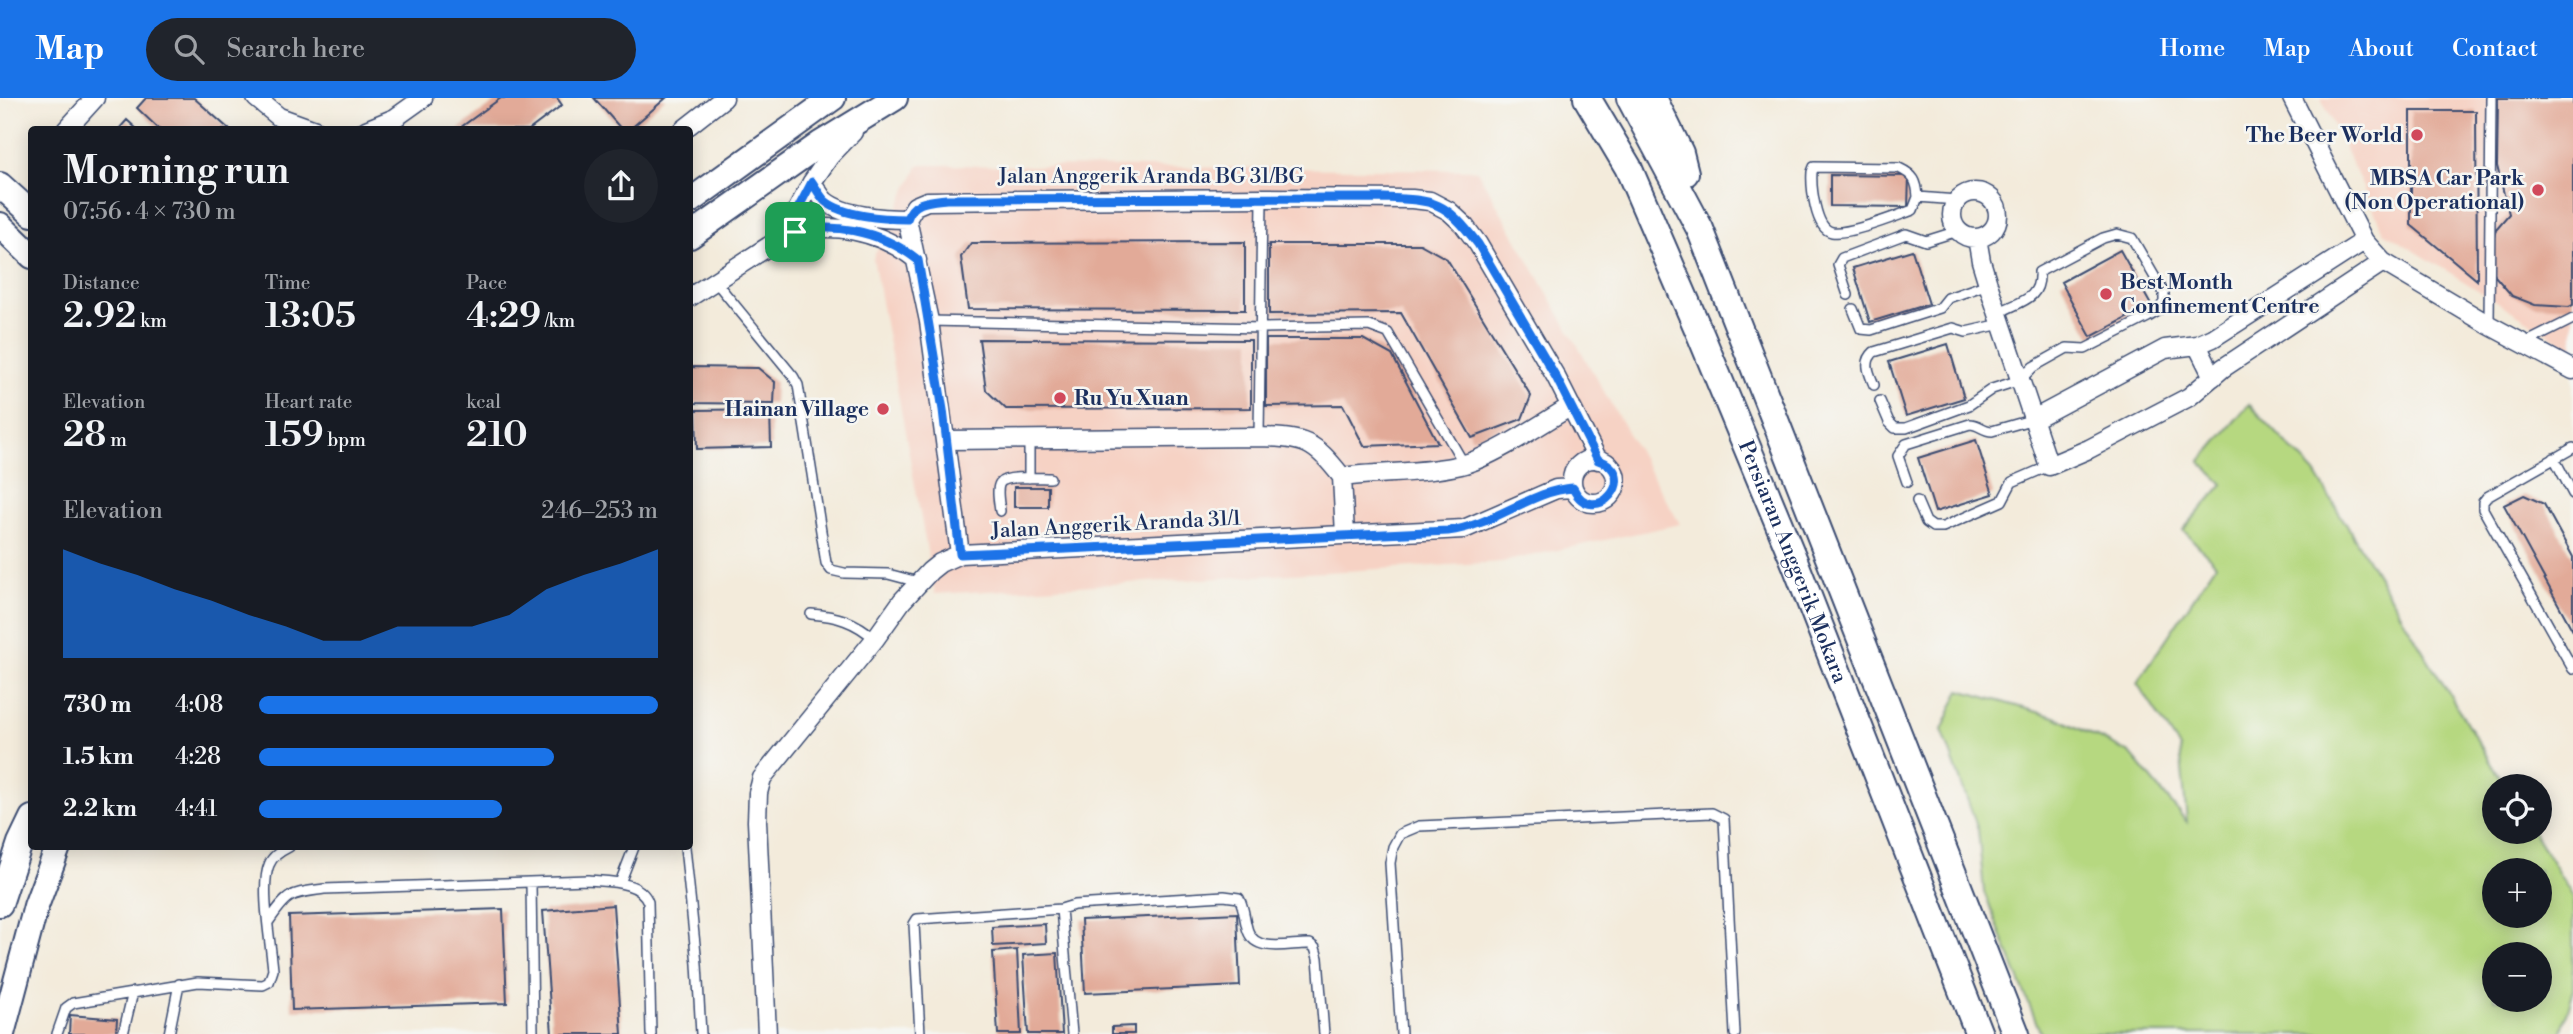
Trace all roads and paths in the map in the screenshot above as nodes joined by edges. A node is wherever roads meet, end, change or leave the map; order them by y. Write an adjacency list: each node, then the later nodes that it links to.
1 (95, 98): 12 (street)
2 (256, 98): 13 (street)
3 (424, 98): 14 (street)
4 (724, 98): 15 (street)
5 (833, 98): 20 (main road)
6 (1587, 98): 100 (main road, Persiaran Anggerik Mokara)
7 (1630, 98): 25 (main road, Persiaran Anggerik Mokara)
8 (1653, 98): 25 (main road)
9 (2292, 98): 30 (street)
10 (2491, 98): 42 (lane)
11 (889, 102): 16 (street); 27 (main road)
12 (70, 126)
13 (304, 126)
14 (376, 126)
15 (688, 126)
16 (812, 182): 23 (street); 28 (street)
17 (0, 185): 22 (main road)
18 (1919, 197): 18 (lane); 21 (lane)
19 (1262, 198): 23 (street, Jalan Anggerik Aranda BG 31/BG); 43 (lane); 51 (street, Jalan Anggerik Aranda BG 31/BG)
20 (693, 199)
21 (1958, 200): 26 (street); 29 (street)
22 (28, 210)
23 (907, 219): 32 (street)
24 (0, 225): 31 (main road)
25 (1700, 229): 101 (main road, Persiaran Anggerik Mokara)
26 (1958, 231): 29 (street); 37 (lane)
27 (693, 234)
28 (783, 237): 32 (street); 34 (street)
29 (1977, 238): 35 (street)
30 (2364, 241): 33 (street); 45 (street)
31 (28, 252)
32 (918, 260): 41 (street)
33 (2383, 262): 42 (street); 47 (street)
34 (715, 281): 36 (street); 71 (lane)
35 (1988, 285): 38 (lane); 39 (street)
36 (693, 295)
37 (1848, 295)
38 (1853, 309)
39 (2000, 318): 48 (street); 48 (lane); 49 (lane)
40 (2573, 319): 44 (lane)
41 (929, 321): 43 (lane); 55 (street)
42 (2489, 325): 44 (street)
43 (1262, 328): 53 (lane); 59 (lane)
44 (2525, 343): 46 (street)
45 (2197, 345): 47 (street); 52 (street)
46 (2573, 370)
47 (2213, 377): 60 (street)
48 (2020, 380): 50 (lane); 52 (street)
49 (1874, 385)
50 (1881, 401)
51 (1571, 406): 58 (street, Jalan Anggerik Aranda BG 31/BG); 59 (street)
52 (2034, 419): 60 (street); 64 (lane)
53 (1259, 437): 54 (street); 61 (street)
54 (1029, 438): 55 (street); 62 (lane)
55 (947, 440): 70 (street)
56 (2573, 448): 57 (lane)
57 (2554, 458): 66 (lane); 74 (lane)
58 (1598, 460): 65 (street); 65 (street)
59 (1464, 464): 61 (street)
60 (2049, 466): 67 (lane)
61 (1342, 477): 69 (street)
62 (1030, 478): 63 (lane); 68 (lane)
63 (1050, 478)
64 (1907, 482)
65 (1573, 488): 69 (street, Jalan Anggerik Aranda 31/1)
66 (2573, 494)
67 (1917, 501)
68 (1000, 511)
69 (1345, 535): 70 (street, Jalan Anggerik Aranda 31/1)
70 (960, 554): 71 (street, Jalan Anggerik Aranda 31/1)
71 (918, 582): 73 (street, Jalan Anggerik Aranda 31/1)
72 (811, 614): 73 (lane)
73 (874, 639): 94 (street, Jalan Anggerik Aranda 31/1)
74 (2573, 670)
75 (28, 826): 82 (main road)
76 (57, 850): 87 (main road)
77 (285, 850): 84 (lane)
78 (633, 850): 81 (lane)
79 (685, 850): 93 (lane)
80 (531, 882): 81 (lane); 84 (lane); 91 (lane)
81 (620, 883): 92 (lane)
82 (0, 904)
83 (1061, 909): 95 (lane); 96 (lane); 97 (lane)
84 (269, 921): 85 (lane)
85 (179, 984): 86 (lane); 90 (lane)
86 (134, 992): 88 (lane); 89 (lane)
87 (2, 1034)
88 (57, 1034)
89 (123, 1034)
90 (169, 1034)
91 (533, 1034)
92 (651, 1034)
93 (701, 1034)
94 (767, 1034)
95 (920, 1034)
96 (1072, 1034)
97 (1324, 1034)
98 (1401, 1034): 99 (lane)
99 (1735, 1034)
100 (1979, 1034)
101 (2015, 1034)

